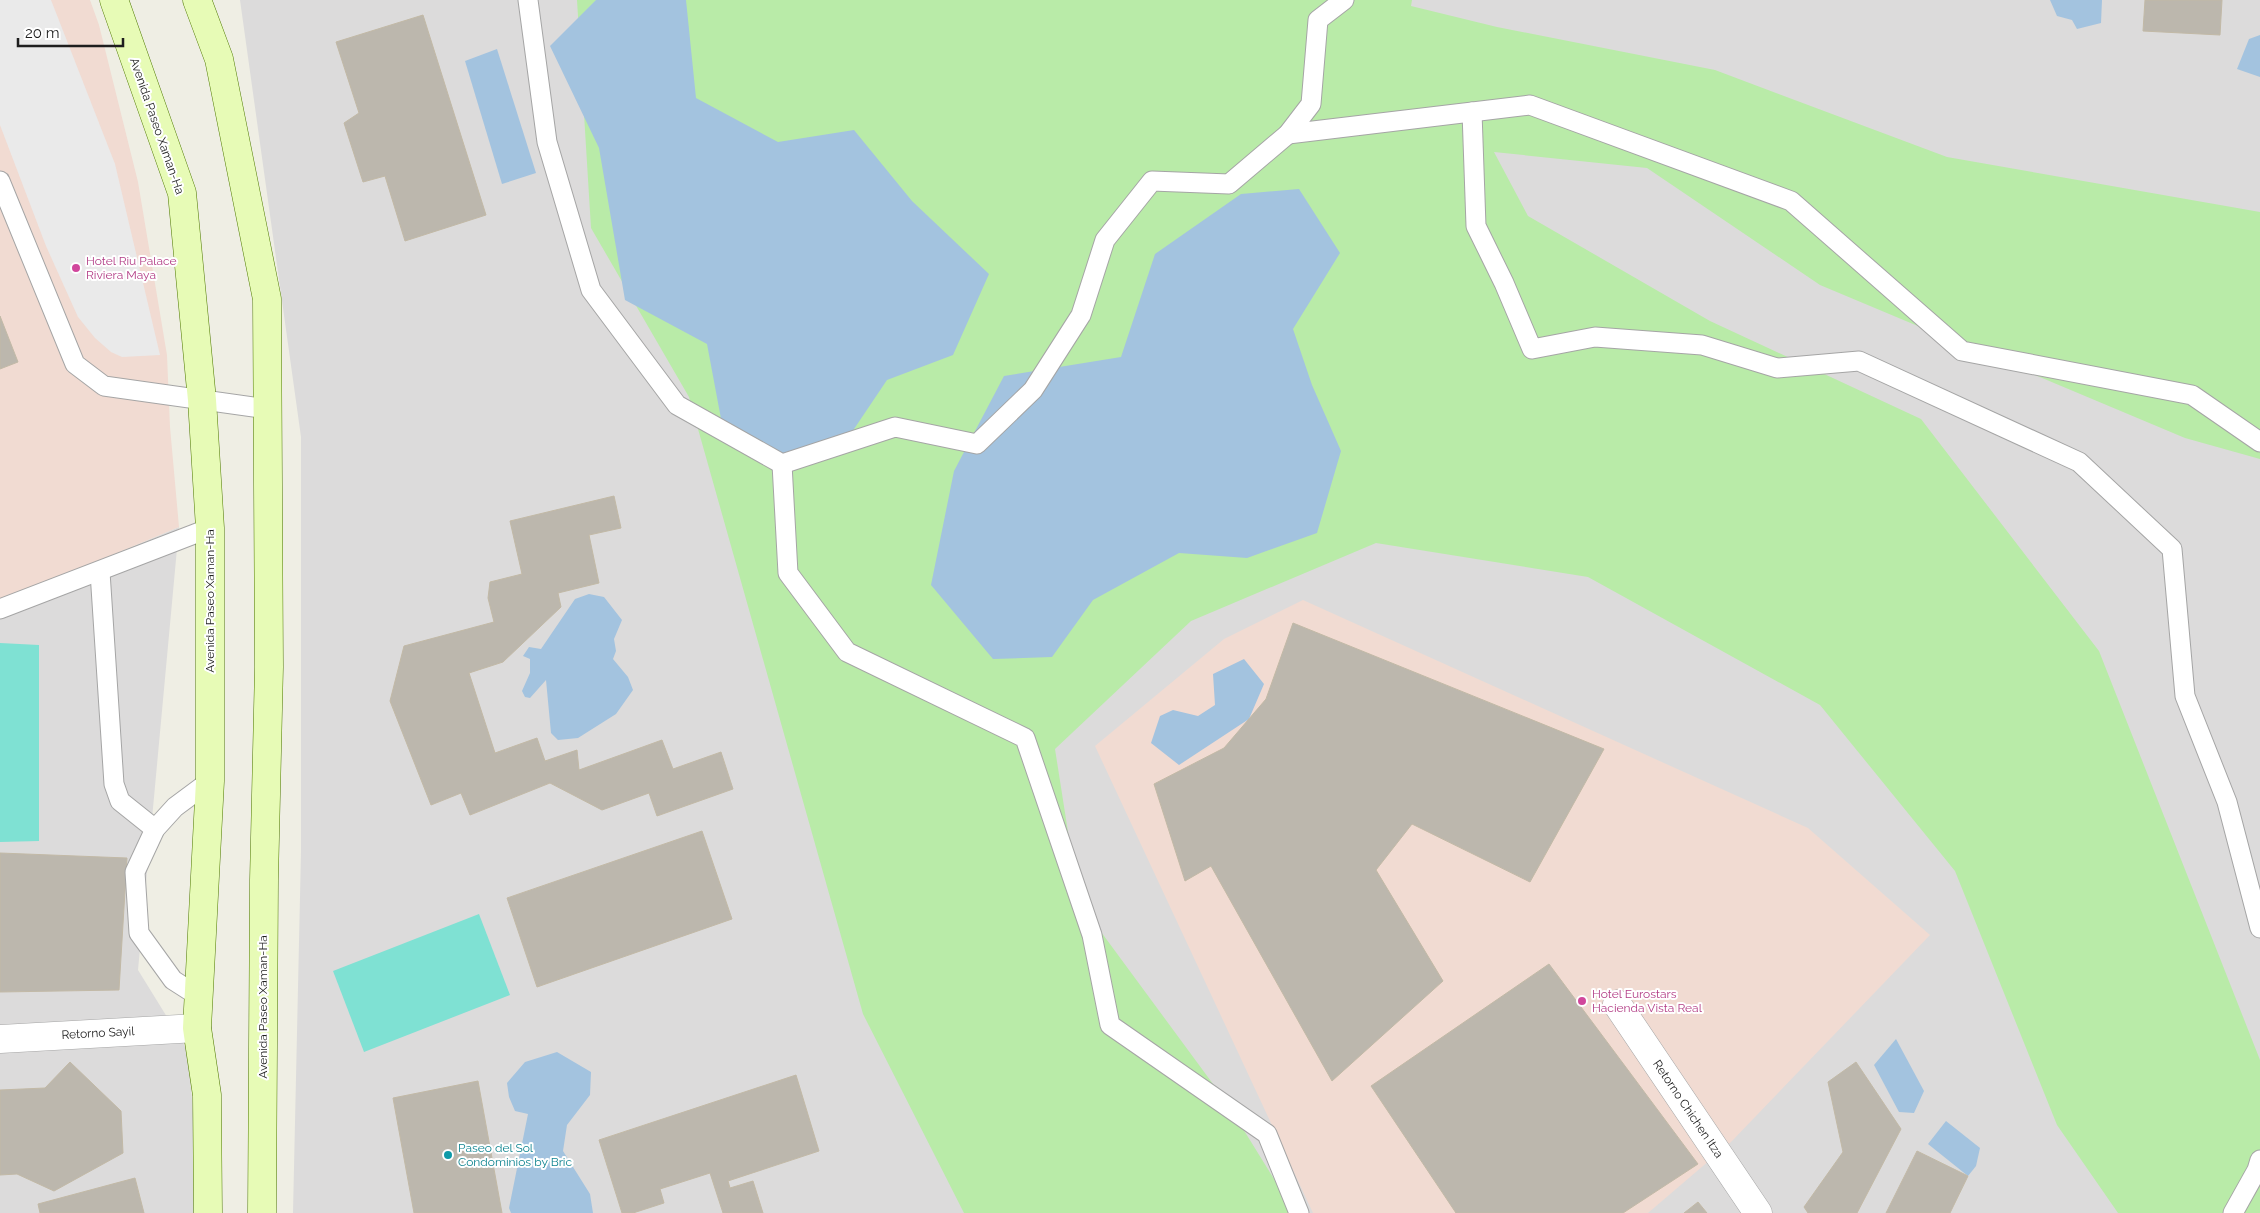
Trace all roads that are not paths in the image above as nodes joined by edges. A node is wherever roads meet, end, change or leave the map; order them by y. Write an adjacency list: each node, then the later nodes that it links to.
1 (114, 0): 8 (main road, Avenida Paseo Xaman-Ha)
2 (196, 0): 9 (main road, Avenida Paseo Xaman-Ha)
3 (528, 0): 11 (lane)
4 (1344, 0): 6 (lane)
5 (1472, 112): 6 (lane); 10 (lane); 17 (lane)
6 (1288, 134): 11 (lane)
7 (0, 181): 8 (lane)
8 (202, 400): 9 (lane); 12 (main road, Avenida Paseo Xaman-Ha)
9 (267, 410): 24 (main road, Avenida Paseo Xaman-Ha)
10 (2260, 442)
11 (782, 464): 25 (lane)
12 (210, 528): 13 (lane); 15 (main road, Avenida Paseo Xaman-Ha)
13 (100, 572): 14 (lane); 16 (lane)
14 (0, 609)
15 (210, 781): 16 (lane); 18 (main road, Avenida Paseo Xaman-Ha)
16 (155, 829): 18 (lane)
17 (2260, 928)
18 (198, 996): 20 (main road, Avenida Paseo Xaman-Ha)
19 (1618, 1004): 26 (street, Retorno Chichen Itza)
20 (197, 1028): 21 (street, Retorno Sayil); 23 (main road, Avenida Paseo Xaman-Ha)
21 (0, 1039)
22 (2260, 1160): 27 (lane)
23 (208, 1213)
24 (260, 1213)
25 (1299, 1213)
26 (1758, 1213)
27 (2233, 1213)

